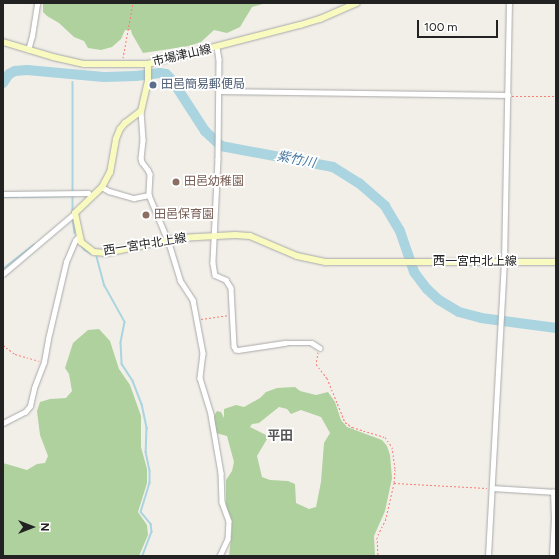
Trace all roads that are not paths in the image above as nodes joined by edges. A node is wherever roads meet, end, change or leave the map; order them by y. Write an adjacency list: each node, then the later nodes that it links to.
1 (37, 3): 6 (street)
2 (357, 3): 5 (main road, 市場津山線)
3 (509, 3): 9 (street)
4 (3, 42): 6 (main road, 市場津山線)
5 (217, 47): 7 (main road, 市場津山線); 8 (street)
6 (28, 50): 7 (main road, 市場津山線)
7 (148, 64): 10 (main road)
8 (219, 91): 9 (street); 17 (street)
9 (508, 96): 19 (street)
10 (141, 111): 11 (main road); 13 (street)
11 (102, 186): 13 (street); 14 (main road)
12 (3, 194): 14 (street)
13 (149, 195): 18 (street)
14 (92, 196): 15 (main road)
15 (75, 213): 16 (main road); 21 (street)
16 (78, 236): 18 (main road, 西一宮中北上線); 23 (street)
17 (215, 236): 18 (main road, 西一宮中北上線); 19 (main road, 西一宮中北上線); 22 (street)
18 (168, 240): 26 (street)
19 (504, 262): 20 (main road, 西一宮中北上線); 24 (street)
20 (556, 262)
21 (3, 274)
22 (320, 348)
23 (3, 422)
24 (492, 488): 25 (street); 27 (street)
25 (554, 492): 28 (street)
26 (220, 556)
27 (488, 556)
28 (552, 556)

